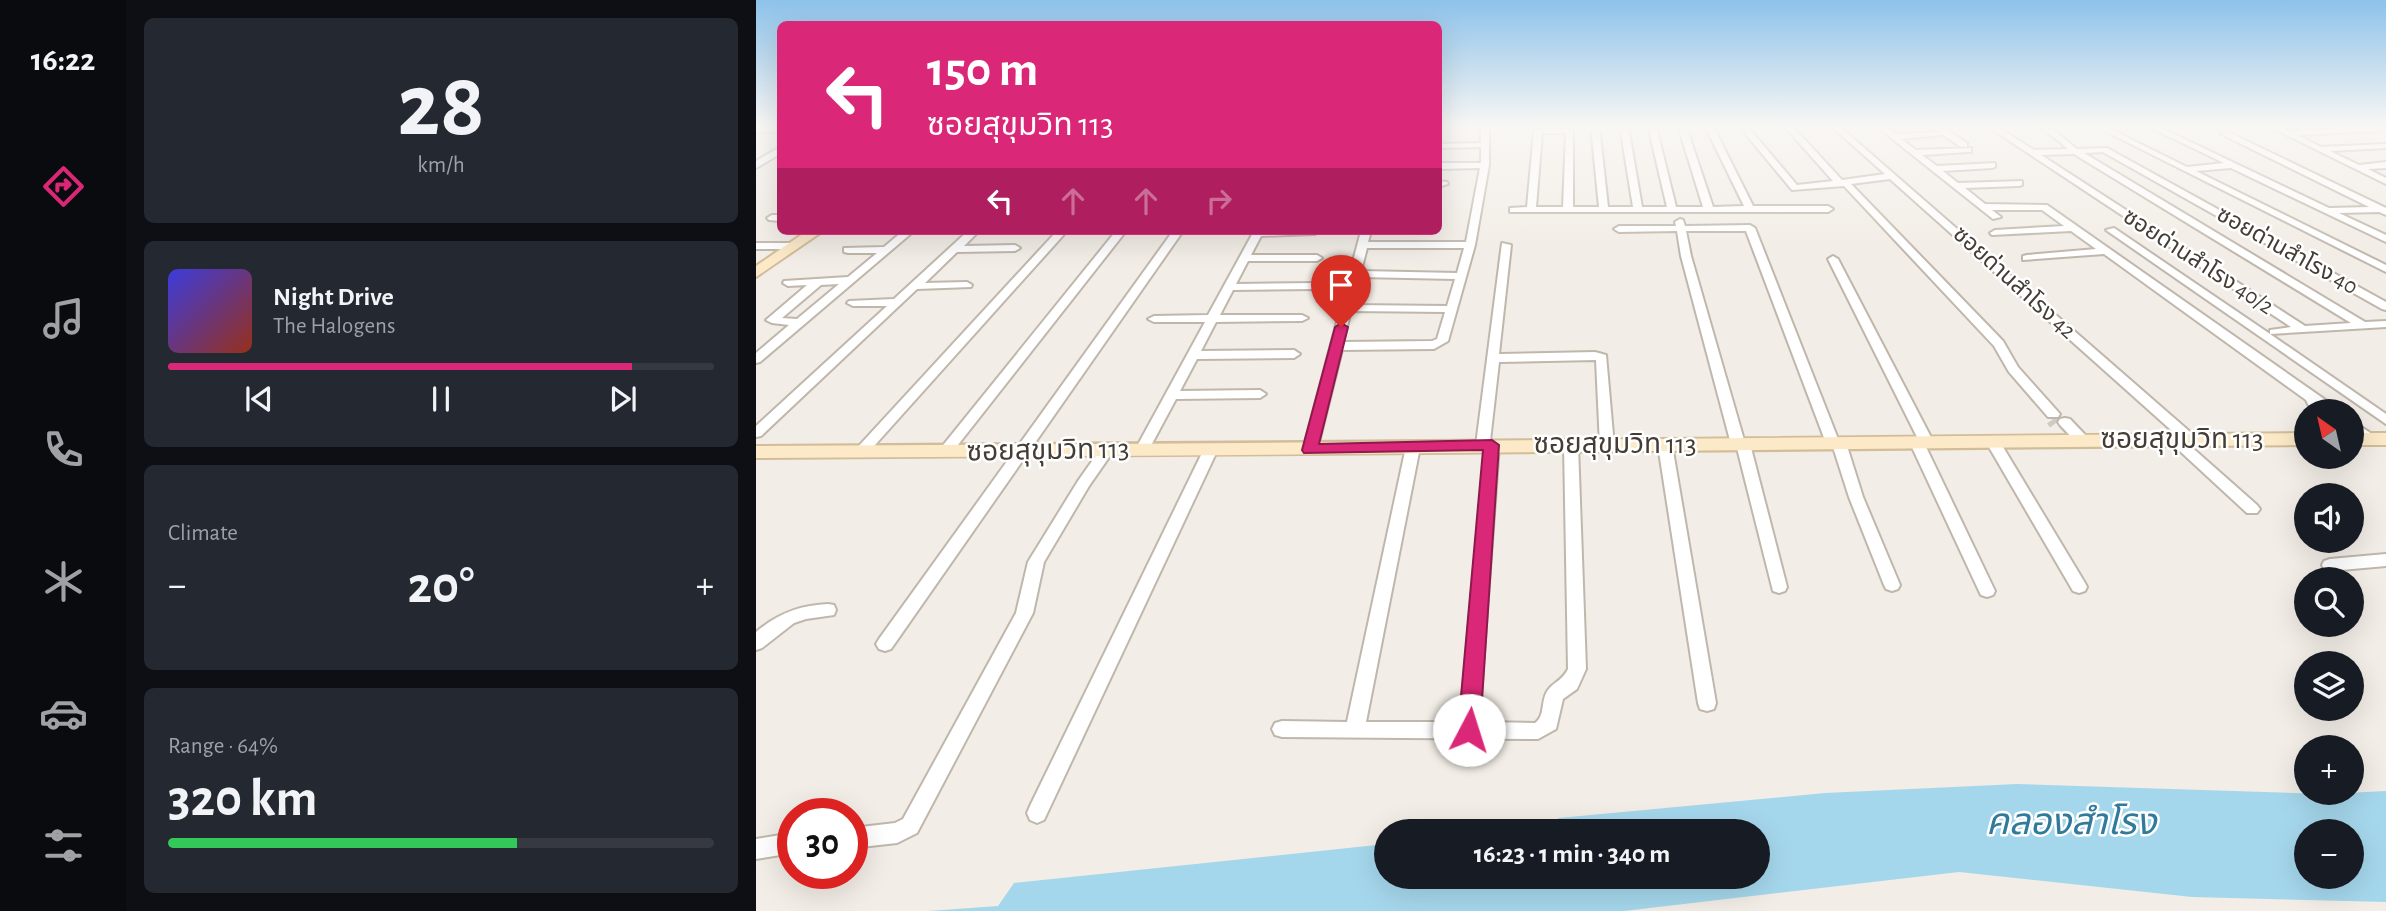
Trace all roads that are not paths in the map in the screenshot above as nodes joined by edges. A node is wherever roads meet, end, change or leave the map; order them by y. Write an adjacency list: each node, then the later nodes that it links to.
1 (1484, 169): 55 (street)
2 (1535, 169): 30 (street)
3 (1569, 169): 31 (street)
4 (1600, 169): 32 (street)
5 (1631, 169): 33 (street)
6 (1663, 169): 34 (street)
7 (1696, 169): 35 (street)
8 (1730, 169): 36 (street)
9 (1779, 169): 24 (street)
10 (1830, 169): 24 (street)
11 (1883, 169): 22 (street, ซอยด่านสำโรง 42)
12 (1935, 169): 13 (street); 26 (street)
13 (1942, 169)
14 (2055, 169): 90 (street, ซอยด่านสำโรง 40/2)
15 (2105, 169): 89 (street)
16 (2138, 169): 81 (street, ซอยด่านสำโรง 40)
17 (2186, 169): 18 (street); 68 (street)
18 (2192, 169)
19 (2239, 169): 37 (street)
20 (2297, 169): 38 (street)
21 (2361, 169): 23 (street)
22 (1891, 176): 24 (street); 105 (street, ซอยด่านสำโรง 42)
23 (2386, 181)
24 (1844, 183): 102 (street)
25 (2019, 183): 26 (street)
26 (1957, 186): 27 (street)
27 (1983, 207): 39 (street); 40 (street)
28 (1828, 209): 36 (street)
29 (1513, 210): 30 (street)
30 (1531, 210): 31 (street)
31 (1568, 210): 32 (street)
32 (1604, 210): 33 (street)
33 (1638, 210): 34 (street)
34 (1674, 210): 35 (street); 42 (street)
35 (1709, 210): 36 (street)
36 (1750, 210)
37 (2328, 210): 38 (street); 53 (street)
38 (2384, 210)
39 (1996, 217)
40 (2075, 228): 44 (street); 63 (street)
41 (1619, 229): 42 (street)
42 (1682, 229): 107 (street); 109 (street)
43 (2111, 230): 91 (street)
44 (1995, 233)
45 (810, 235): 58 (main road)
46 (904, 235): 62 (street)
47 (970, 235): 60 (street)
48 (1058, 235): 121 (street)
49 (1118, 235): 122 (street)
50 (1175, 235): 116 (street)
51 (1256, 235): 64 (street)
52 (1365, 235): 54 (street)
53 (2386, 239)
54 (1364, 245): 55 (street); 70 (street)
55 (1470, 245): 71 (street)
56 (1506, 245): 96 (street)
57 (756, 246): 58 (street)
58 (795, 246): 69 (main road)
59 (1016, 248): 60 (street)
60 (956, 249): 76 (street)
61 (848, 250): 62 (street)
62 (885, 250): 72 (street)
63 (2107, 251): 66 (street); 100 (street)
64 (1243, 258): 65 (street); 78 (street)
65 (1317, 258)
66 (2026, 258)
67 (1833, 259): 108 (street)
68 (2386, 269)
69 (756, 273)
70 (1356, 274): 71 (street); 82 (street)
71 (1462, 276): 83 (street)
72 (850, 280): 73 (street); 87 (street)
73 (819, 281): 74 (street); 87 (street)
74 (788, 283)
75 (967, 285): 76 (street)
76 (916, 286): 79 (street)
77 (1317, 286): 78 (street)
78 (1229, 287): 86 (street)
79 (899, 302): 80 (street); 103 (street)
80 (853, 303)
81 (2386, 307)
82 (1345, 308): 83 (street); 93 (street)
83 (1452, 309): 93 (street)
84 (1302, 318): 86 (street)
85 (1154, 319): 86 (street)
86 (1211, 320): 95 (street)
87 (799, 323): 97 (street)
88 (2386, 324): 89 (street)
89 (2362, 325): 90 (street)
90 (2301, 329): 91 (street)
91 (2268, 333): 92 (street); 101 (street)
92 (2239, 336)
93 (1337, 346): 119 (street)
94 (1294, 354): 95 (street)
95 (1192, 355): 99 (street)
96 (1493, 358): 110 (street); 113 (street)
97 (756, 359)
98 (1261, 394): 99 (street)
99 (1172, 395): 118 (street)
100 (2312, 399)
101 (2386, 420)
102 (2063, 426): 105 (main road, ซอยสุขุมวิท 113); 106 (main road, ซอยสุขุมวิท 113)
103 (756, 433)
104 (2294, 439): 105 (main road, ซอยสุขุมวิท 113)
105 (2184, 441): 123 (street, ซอยด่านสำโรง 42)
106 (1993, 442): 108 (main road, ซอยสุขุมวิท 113); 128 (street)
107 (1836, 443): 108 (main road, ซอยสุขุมวิท 113); 109 (main road, ซอยสุขุมวิท 113); 126 (street)
108 (1922, 443): 129 (street)
109 (1740, 444): 112 (main road, ซอยสุขุมวิท 113); 127 (street)
110 (1488, 445): 111 (main road, ซอยสุขุมวิท 113); 114 (main road, ซอยสุขุมวิท 113); 136 (street)
111 (1571, 445): 113 (main road, ซอยสุขุมวิท 113); 136 (street)
112 (1665, 445): 113 (main road, ซอยสุขุมวิท 113); 133 (street)
113 (1607, 446)
114 (1413, 447): 119 (main road, ซอยสุขุมวิท 113); 135 (street)
115 (1211, 449): 118 (main road, ซอยสุขุมวิท 113); 119 (main road, ซอยสุขุมวิท 113); 137 (street)
116 (1022, 450): 117 (main road, ซอยสุขุมวิท 113); 122 (main road, ซอยสุขุมวิท 113); 132 (street)
117 (1107, 450): 118 (main road, ซอยสุขุมวิท 113); 138 (street)
118 (1142, 450)
119 (1310, 450)
120 (756, 452): 121 (main road, ซอยสุขุมวิท 113)
121 (861, 452): 122 (main road, ซอยสุขุมวิท 113)
122 (945, 452)
123 (2252, 509)
124 (2386, 560): 125 (street)
125 (2330, 565)
126 (1892, 585)
127 (1779, 587)
128 (2079, 587)
129 (1987, 591)
130 (828, 610): 131 (street)
131 (756, 643)
132 (885, 645)
133 (1707, 703)
134 (1282, 729): 135 (street)
135 (1355, 730): 136 (street)
136 (1469, 730)
137 (1038, 813)
138 (868, 836)
139 (777, 845): 140 (street)
140 (756, 849)

